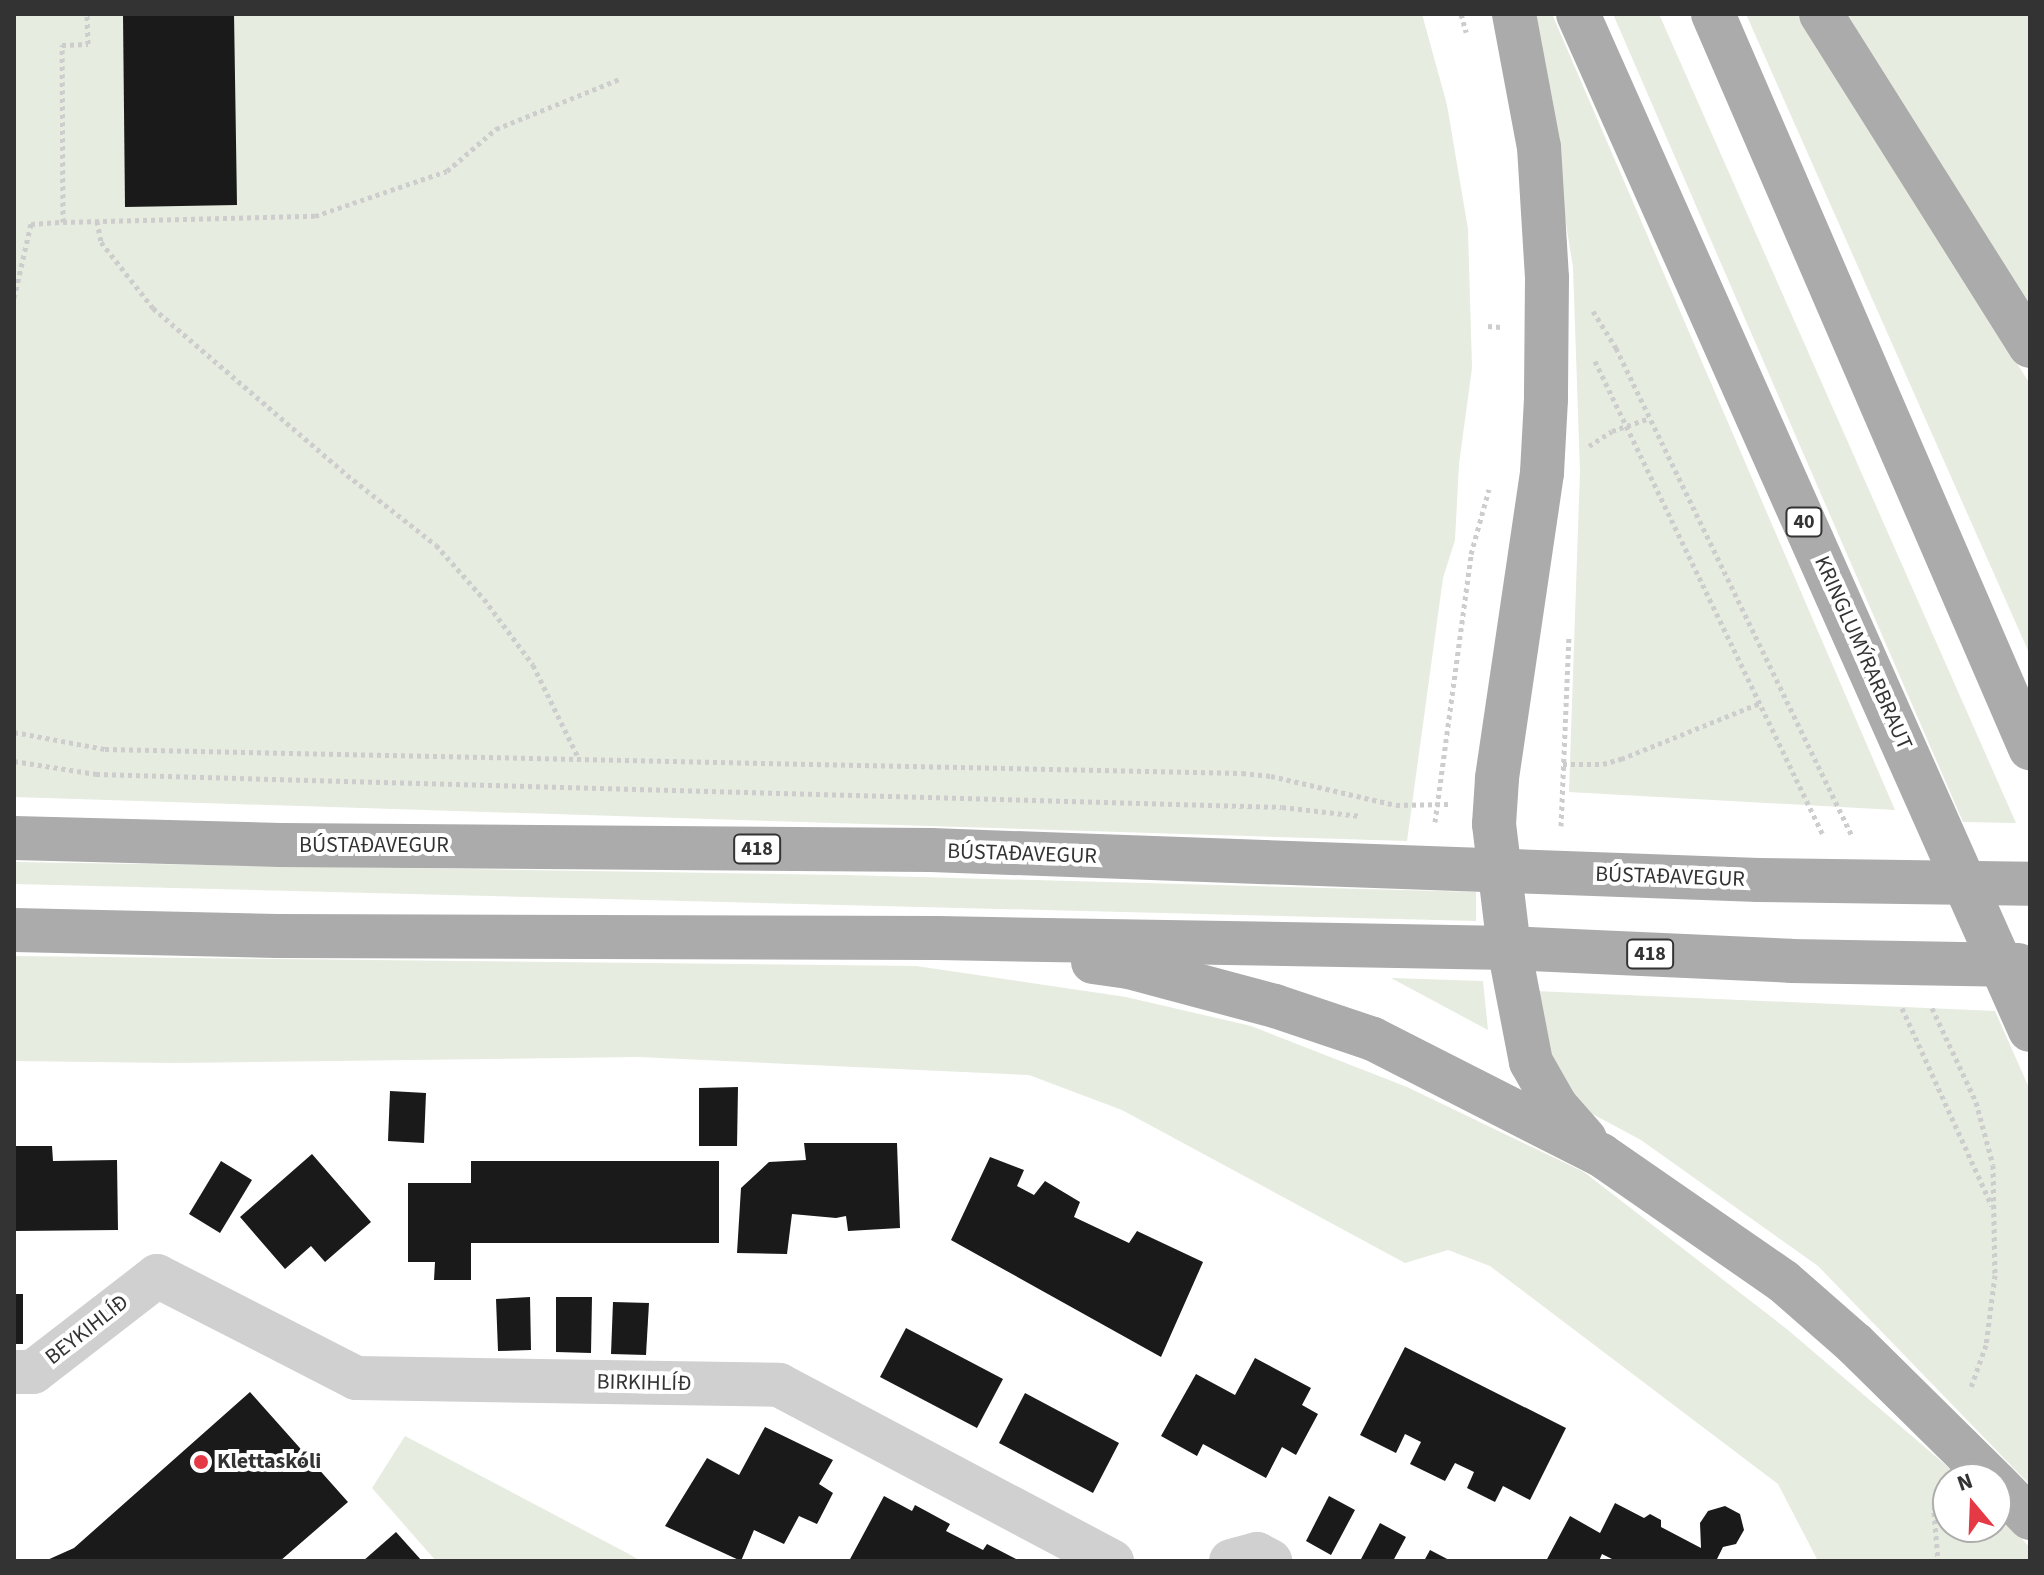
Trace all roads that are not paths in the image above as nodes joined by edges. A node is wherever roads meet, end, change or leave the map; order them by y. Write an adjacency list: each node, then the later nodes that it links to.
1 (1514, 14): 8 (main road)
2 (1578, 14): 14 (main road, KRINGLUMÝRARBRAUT / 40)
3 (1713, 14): 6 (main road)
4 (1821, 14): 5 (main road)
5 (2030, 346)
6 (2030, 748)
7 (14, 838): 8 (main road, BÚSTAÐAVEGUR / 418)
8 (1500, 872): 9 (main road, BÚSTAÐAVEGUR / 418, bridge); 12 (main road)
9 (2030, 884)
10 (14, 930): 11 (main road, 418)
11 (937, 938): 12 (main road, 418); 15 (main road)
12 (1509, 948): 13 (main road, 418, bridge); 15 (main road)
13 (2030, 965)
14 (2030, 1030)
15 (1601, 1155): 18 (main road)
16 (157, 1276): 17 (street, BEYKIHLÍÐ); 21 (street, BIRKIHLÍÐ)
17 (14, 1372)
18 (1976, 1463)
19 (2012, 1499): 20 (main road)
20 (2030, 1518)
21 (1112, 1561)
22 (1231, 1561): 23 (street)
23 (1270, 1561)

